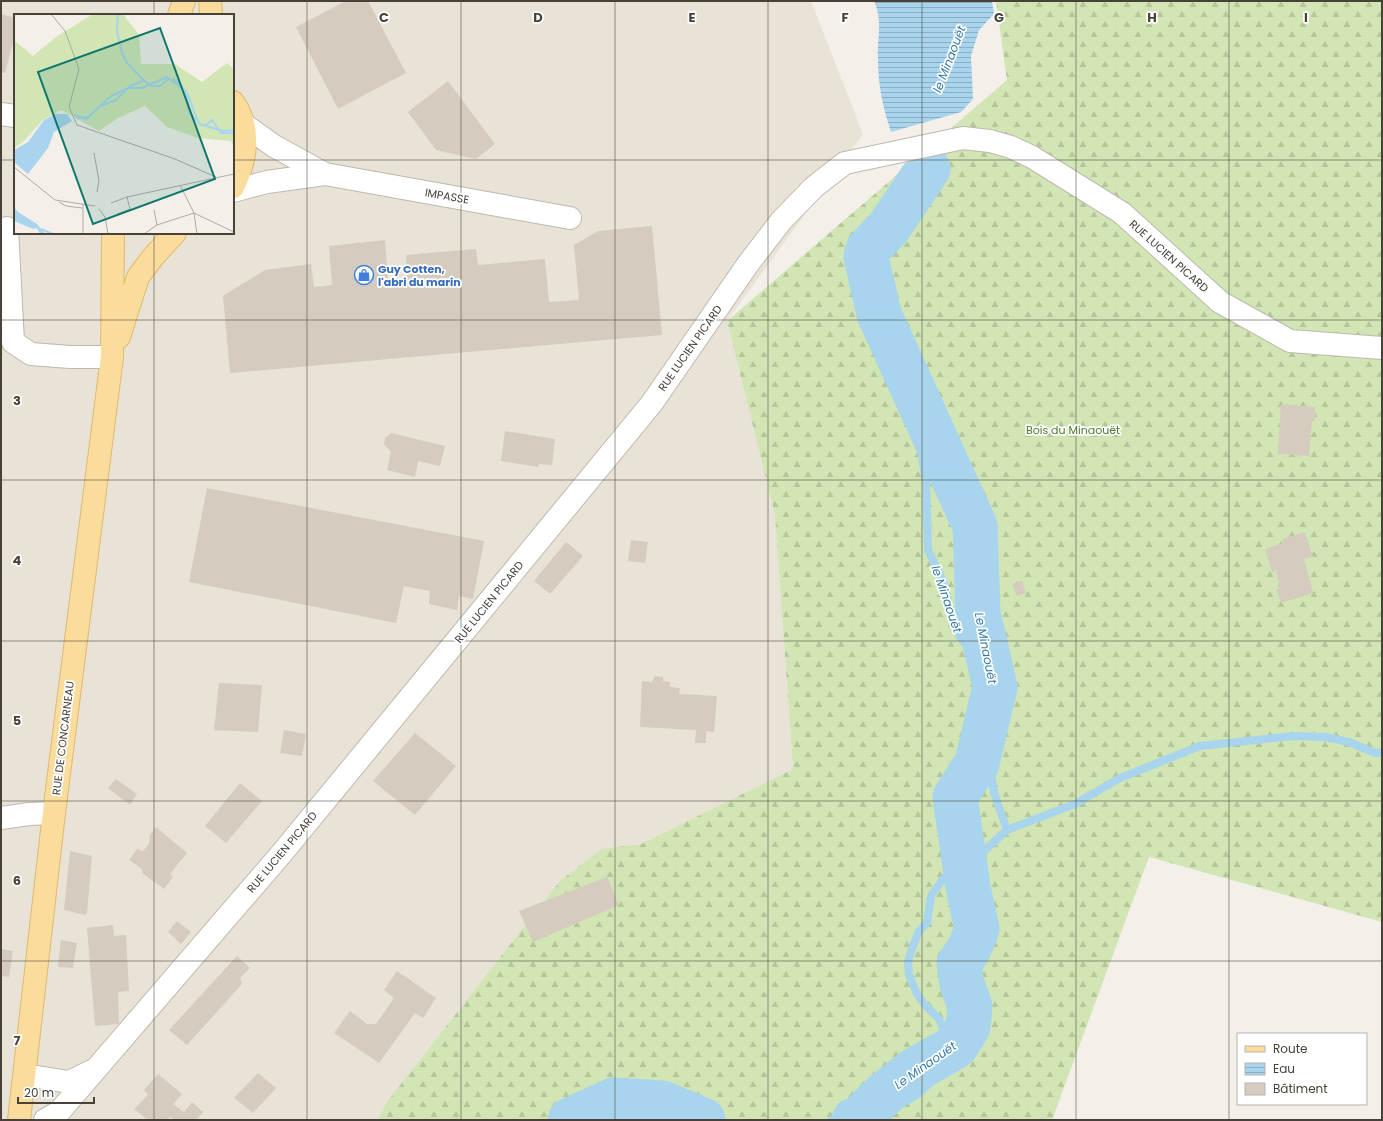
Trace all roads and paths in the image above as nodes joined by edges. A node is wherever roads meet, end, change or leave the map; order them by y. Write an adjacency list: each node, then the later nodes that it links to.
1 (184, 1): 3 (main road)
2 (210, 1): 4 (main road)
3 (179, 14)
4 (211, 14)
5 (234, 104): 8 (main road)
6 (1, 114): 7 (street)
7 (14, 116)
8 (243, 124): 9 (street); 10 (main road)
9 (325, 174): 11 (street); 12 (street, IMPASSE)
10 (234, 185)
11 (234, 192)
12 (570, 218)
13 (7, 228): 17 (street)
14 (113, 234): 17 (main road, RUE DE CONCARNEAU)
15 (174, 234): 17 (main road, RUE DE CONCARNEAU)
16 (1382, 348): 20 (street, RUE LUCIEN PICARD)
17 (112, 357): 18 (main road, RUE DE CONCARNEAU)
18 (54, 813): 19 (street); 21 (main road, RUE DE CONCARNEAU)
19 (1, 818)
20 (93, 1070): 21 (street, RUE LUCIEN PICARD); 23 (street, RUE LUCIEN PICARD)
21 (25, 1074): 22 (main road, RUE DE CONCARNEAU)
22 (19, 1120)
23 (45, 1120)

